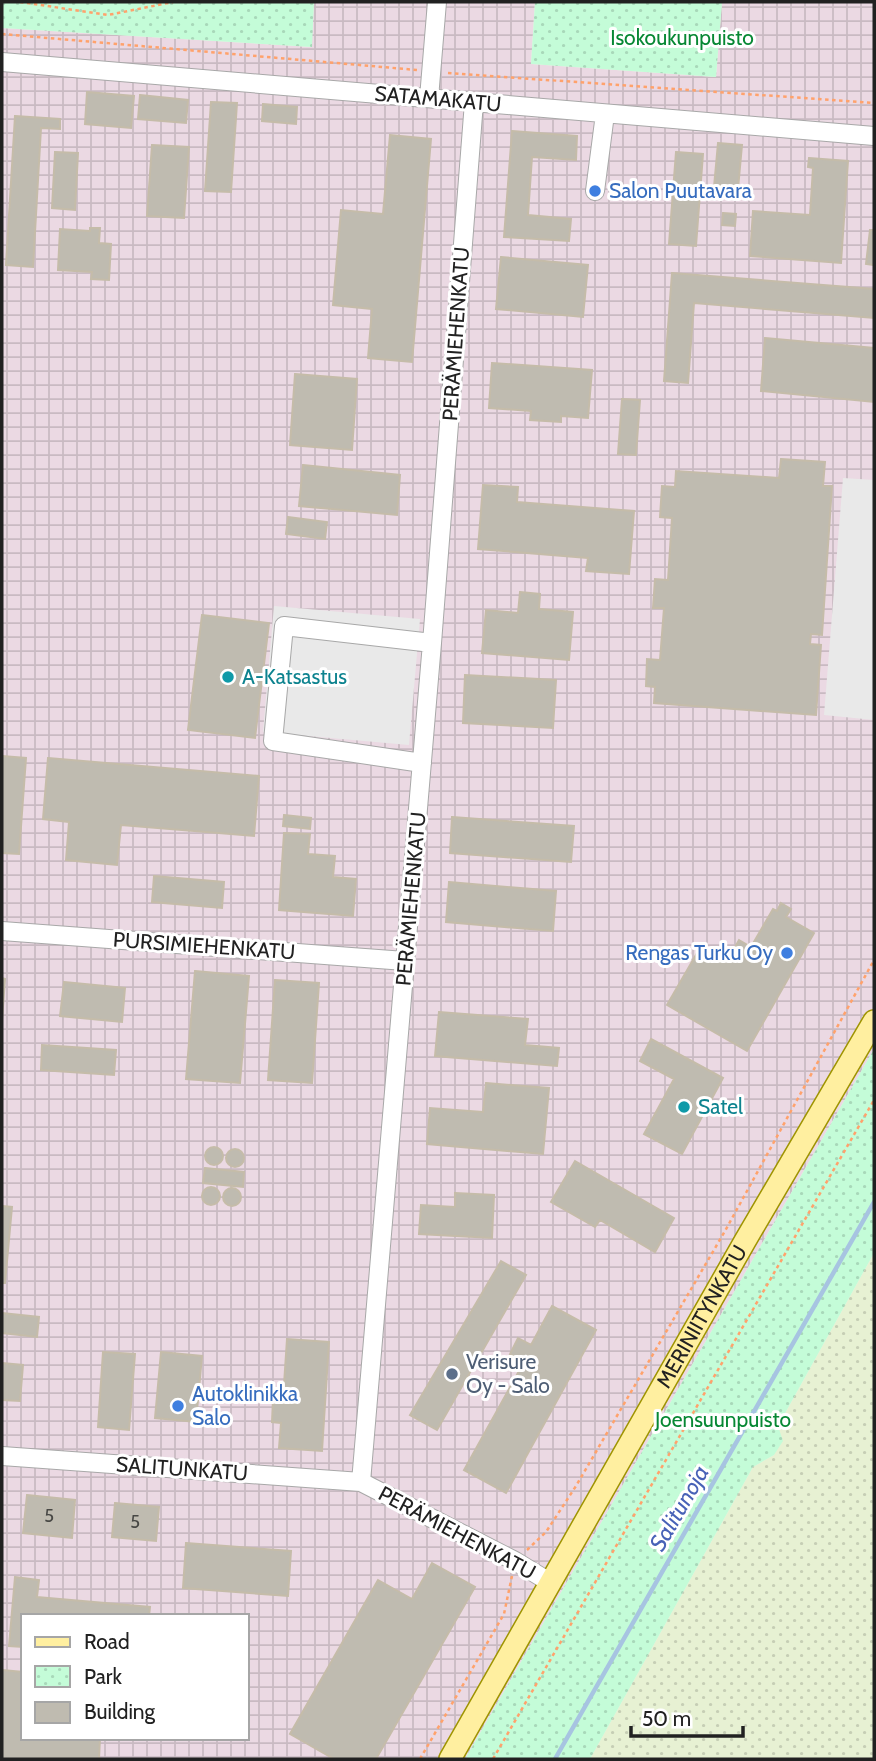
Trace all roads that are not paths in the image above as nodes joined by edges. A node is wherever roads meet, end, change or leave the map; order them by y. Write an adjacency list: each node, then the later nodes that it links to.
1 (437, 2): 3 (street)
2 (2, 62): 3 (street, SATAMAKATU)
3 (429, 98): 4 (street, SATAMAKATU)
4 (474, 102): 5 (street, SATAMAKATU); 8 (street, PERÄMIEHENKATU)
5 (605, 114): 6 (street, SATAMAKATU); 7 (street)
6 (874, 136)
7 (595, 191)
8 (432, 643): 9 (street, PERÄMIEHENKATU); 9 (street)
9 (422, 763): 11 (street, PERÄMIEHENKATU)
10 (2, 932): 11 (street, PURSIMIEHENKATU)
11 (405, 961): 14 (street, PERÄMIEHENKATU)
12 (874, 1021): 15 (main road, MERINIITYNKATU)
13 (2, 1456): 14 (street, SALITUNKATU)
14 (361, 1482): 15 (street, PERÄMIEHENKATU)
15 (551, 1583): 16 (main road, MERINIITYNKATU)
16 (450, 1759)

